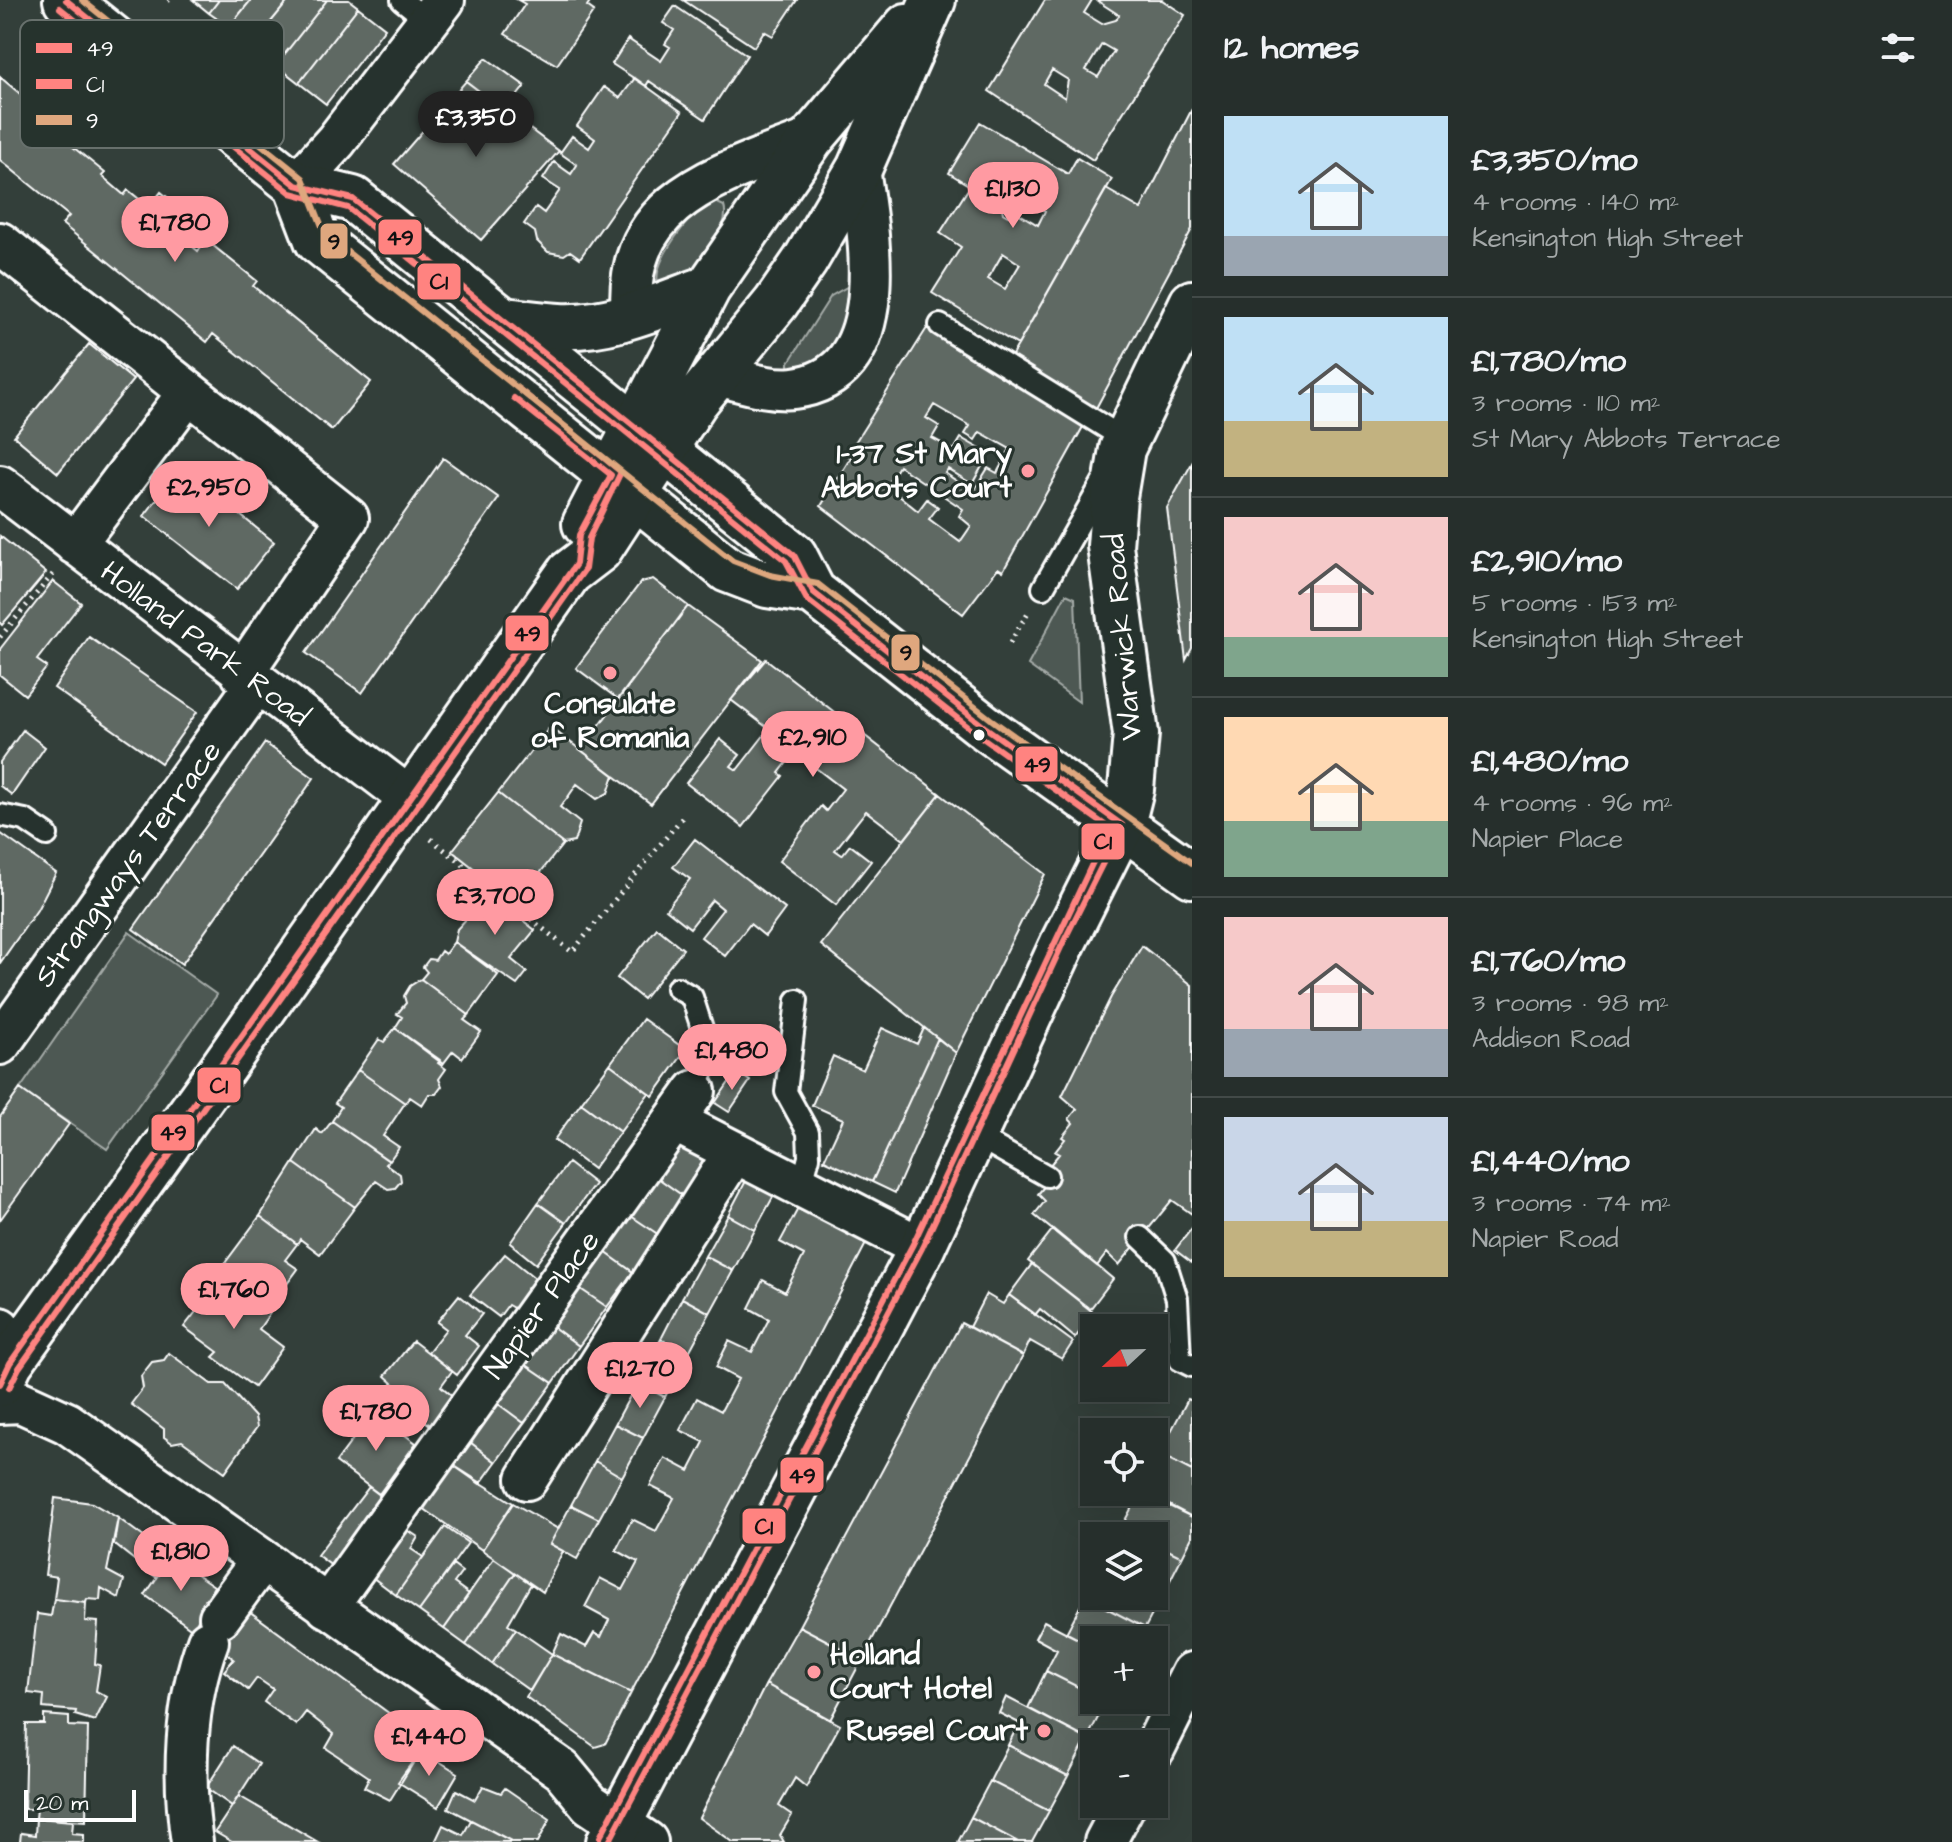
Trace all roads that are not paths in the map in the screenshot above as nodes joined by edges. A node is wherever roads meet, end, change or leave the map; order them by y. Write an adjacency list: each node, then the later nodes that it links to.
1 (66, 0): 4 (main road)
2 (931, 0): 5 (main road); 7 (main road)
3 (424, 7): 8 (street)
4 (91, 20)
5 (811, 139): 10 (main road); 12 (street)
6 (250, 148): 8 (main road)
7 (859, 169): 15 (main road); 15 (street)
8 (296, 185): 13 (main road); 19 (main road)
9 (0, 243): 16 (street)
10 (708, 288): 12 (main road); 17 (main road)
11 (1192, 303): 18 (main road, Warwick Road)
12 (632, 315): 13 (main road)
13 (503, 320): 17 (main road)
14 (940, 325): 18 (lane)
15 (716, 375): 17 (main road)
16 (188, 393): 21 (street); 24 (street, Strangways Terrace)
17 (650, 439): 19 (main road); 23 (main road)
18 (1124, 445): 22 (lane, Warwick Road); 27 (main road, Warwick Road)
19 (623, 485): 23 (main road); 25 (main road)
20 (2, 493): 21 (street, Holland Park Road)
21 (75, 544): 24 (street, Holland Park Road)
22 (1043, 588)
23 (813, 592): 27 (main road)
24 (249, 679): 25 (street, Holland Park Road); 32 (street, Strangways Terrace)
25 (411, 799): 41 (main road)
26 (0, 815): 28 (lane)
27 (1122, 825): 29 (main road); 34 (main road, Warwick Road)
28 (47, 835)
29 (1192, 875)
30 (677, 988): 33 (lane)
31 (797, 1000): 37 (lane)
32 (0, 1044)
33 (685, 1106): 35 (street); 44 (street, Napier Place)
34 (976, 1136): 36 (lane); 39 (main road, Warwick Road)
35 (734, 1153): 37 (street); 42 (street)
36 (1047, 1176)
37 (801, 1187): 39 (street)
38 (1140, 1237): 40 (lane)
39 (922, 1248): 48 (main road, Warwick Road)
40 (1192, 1366)
41 (2, 1370): 43 (street)
42 (527, 1479)
43 (261, 1561): 44 (street); 49 (street)
44 (327, 1607): 48 (street)
45 (1192, 1673): 46 (street)
46 (1164, 1730)
47 (1118, 1818): 50 (street)
48 (625, 1836)
49 (192, 1842)
50 (1105, 1842)

